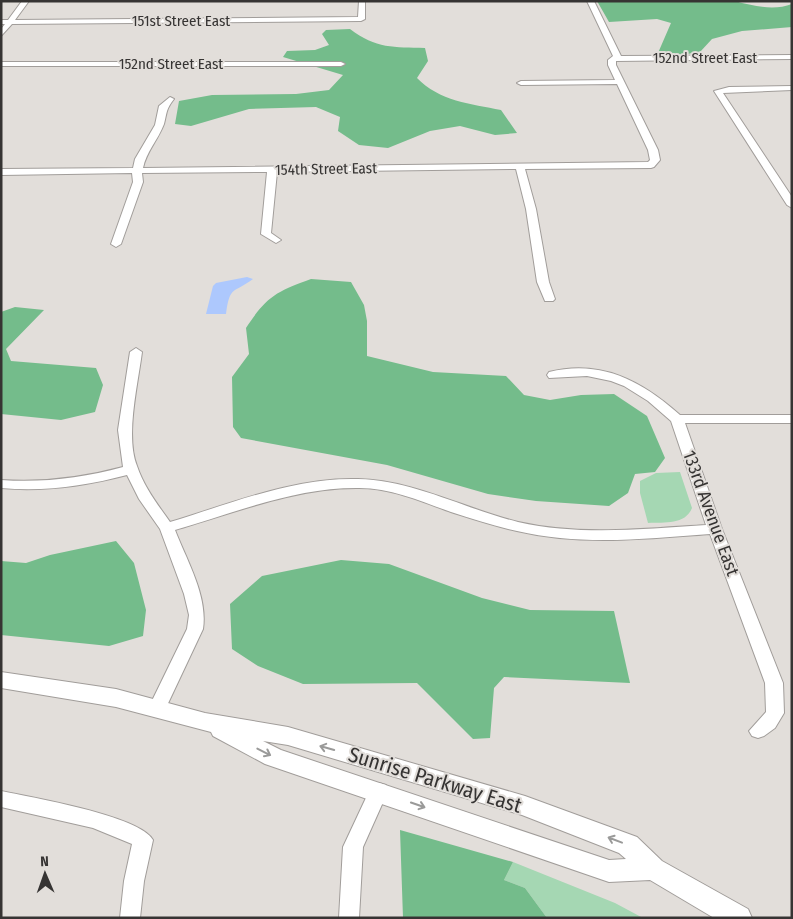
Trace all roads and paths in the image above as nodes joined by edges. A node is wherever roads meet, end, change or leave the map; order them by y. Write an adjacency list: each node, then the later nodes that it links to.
1 (26, 1): 5 (street)
2 (362, 1): 5 (street, 151st Street East)
3 (590, 1): 8 (street)
4 (1, 22): 5 (street, 151st Street East)
5 (10, 22): 6 (street)
6 (1, 34)
7 (792, 57): 8 (street, 152nd Street East)
8 (618, 58): 11 (street)
9 (1, 64): 10 (street, 152nd Street East)
10 (341, 64)
11 (620, 82): 12 (street); 15 (street, 154th Street East)
12 (522, 83)
13 (792, 88): 19 (street)
14 (170, 99): 17 (street)
15 (520, 167): 16 (street, 154th Street East); 22 (street)
16 (272, 170): 17 (street, 154th Street East); 20 (street)
17 (137, 171): 18 (street, 154th Street East); 21 (street)
18 (1, 172)
19 (792, 205)
20 (276, 240)
21 (116, 244)
22 (549, 299)
23 (136, 352): 27 (street)
24 (554, 376): 25 (street, 133rd Avenue East)
25 (677, 419): 26 (street); 30 (street, 133rd Avenue East)
26 (792, 419)
27 (131, 469): 28 (street); 29 (street)
28 (1, 484)
29 (167, 528): 30 (street); 32 (street)
30 (715, 529): 34 (street, 133rd Avenue East)
31 (1, 680): 32 (street, Sunrise Parkway East)
32 (157, 709): 33 (street, Sunrise Parkway East)
33 (205, 722): 35 (street, Sunrise Parkway East, one-way to 35); 37 (street, Sunrise Parkway East, one-way to 33)
34 (758, 731)
35 (379, 791): 37 (street, Sunrise Parkway East, one-way to 37); 39 (street)
36 (1, 799): 38 (street)
37 (653, 869): 40 (street, Sunrise Parkway East)
38 (130, 918)
39 (349, 918)
40 (740, 918)

